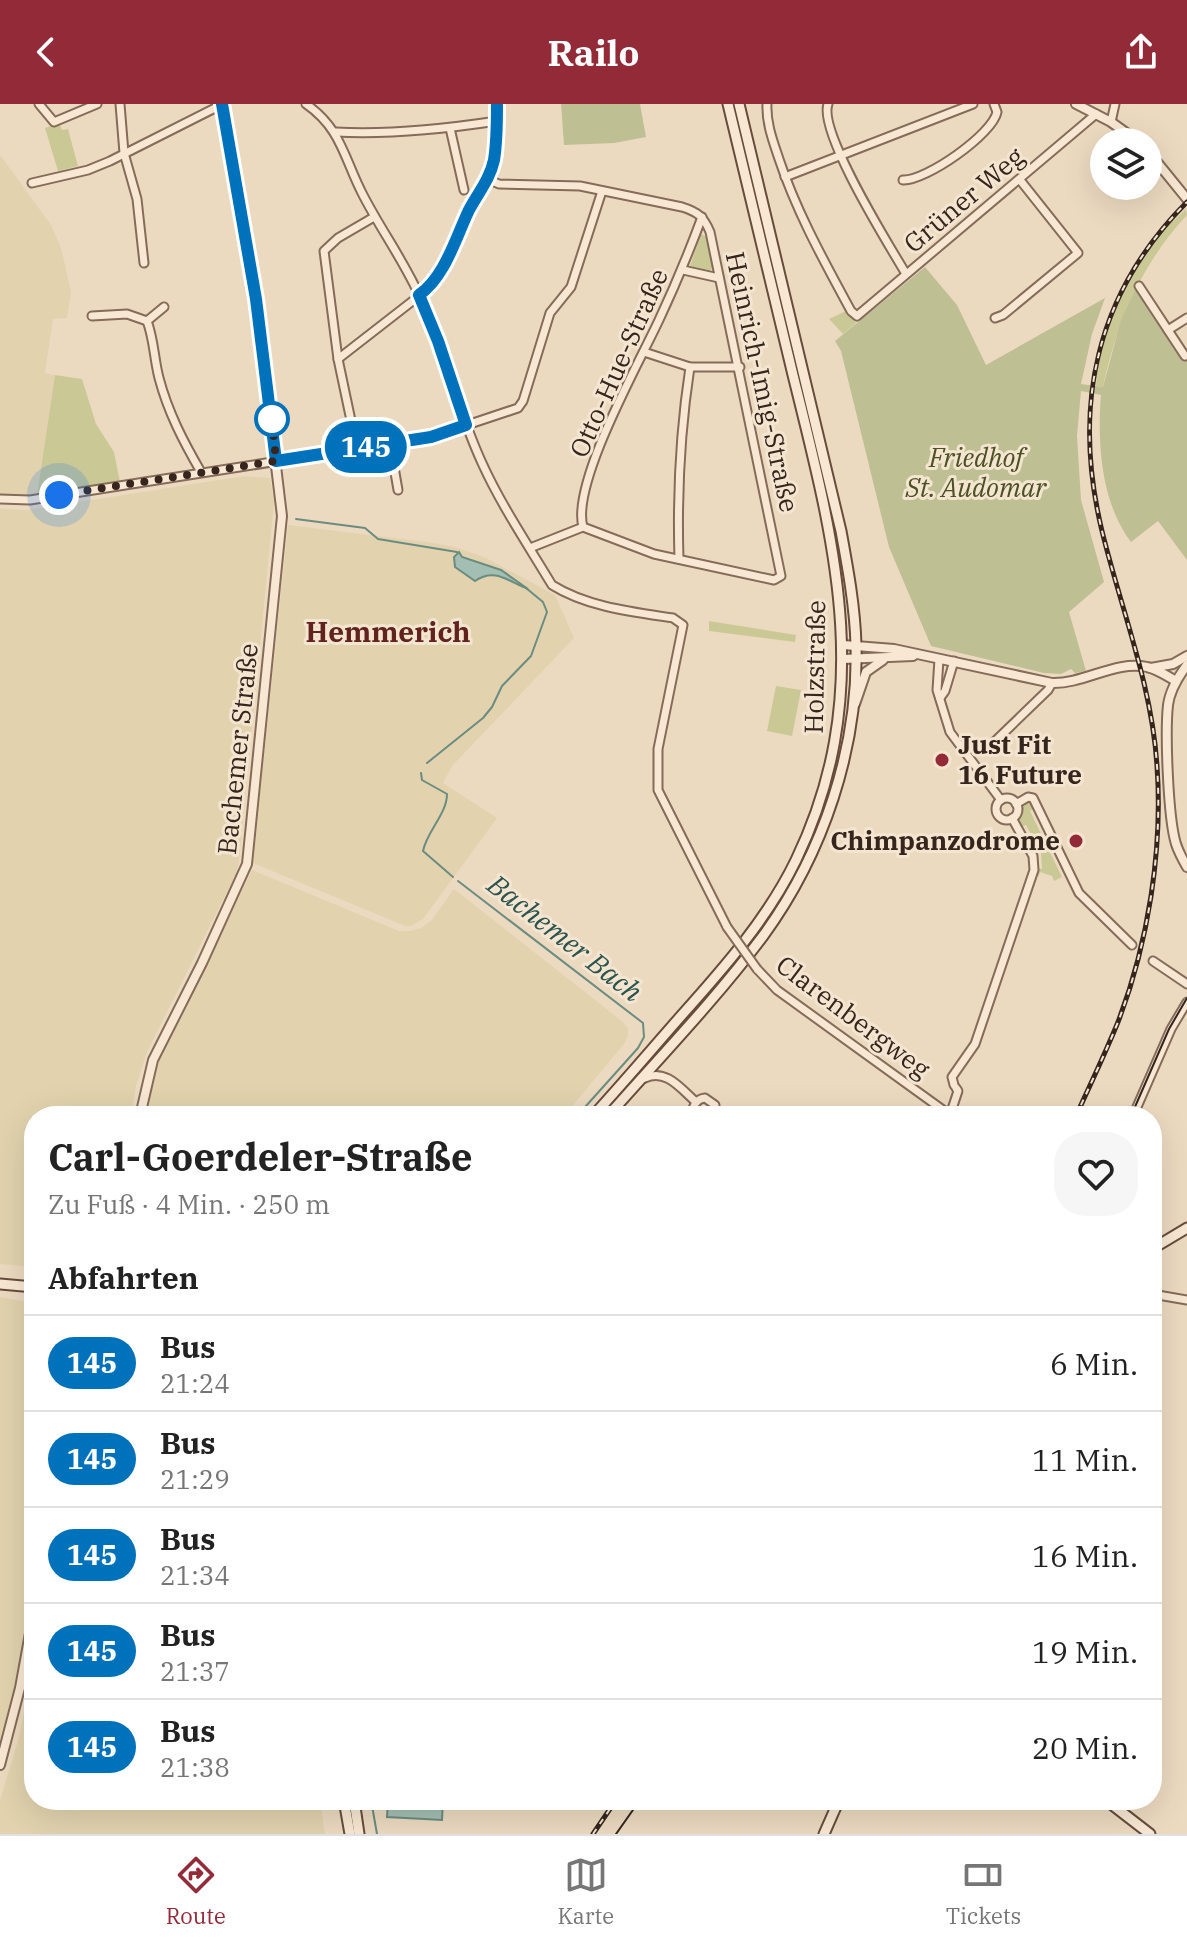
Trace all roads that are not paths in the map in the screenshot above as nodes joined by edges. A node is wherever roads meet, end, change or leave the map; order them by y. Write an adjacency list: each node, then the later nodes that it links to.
1 (39, 104): 2 (street)
2 (97, 104)
3 (120, 104): 21 (street)
4 (222, 104): 21 (street); 56 (street, Bachemer Straße)
5 (306, 104): 20 (street)
6 (497, 104): 16 (street)
7 (728, 104): 63 (main road, Holzstraße)
8 (739, 104): 64 (main road, Holzstraße)
9 (767, 104): 25 (street)
10 (828, 104): 22 (street)
11 (973, 104): 22 (street)
12 (994, 104): 28 (street)
13 (1076, 104): 15 (street)
14 (1115, 104): 17 (street)
15 (1096, 114): 17 (street); 29 (street, Grüner Weg)
16 (497, 121): 18 (street); 27 (street)
17 (1111, 122): 19 (street)
18 (450, 128): 20 (street); 24 (street)
19 (1119, 128)
20 (336, 132): 34 (street, Clarenbergweg)
21 (124, 153): 30 (street); 36 (street)
22 (840, 156): 25 (street); 38 (street)
23 (1162, 168): 33 (street)
24 (461, 171): 26 (street); 31 (street)
25 (785, 177): 38 (street, Grüner Weg)
26 (470, 178)
27 (487, 179): 32 (street); 41 (street)
28 (903, 180)
29 (1020, 180): 38 (street, Grüner Weg); 44 (street)
30 (32, 183)
31 (464, 190)
32 (602, 191): 35 (street); 53 (street)
33 (1187, 199)
34 (374, 217): 41 (street, Clarenbergweg); 50 (street)
35 (702, 217): 37 (street, Otto-Hue-Straße); 39 (street, Heinrich-Imig-Straße)
36 (144, 263)
37 (683, 270): 39 (street); 48 (street, Otto-Hue-Straße)
38 (906, 274)
39 (719, 278): 52 (street, Heinrich-Imig-Straße)
40 (1139, 286): 47 (street)
41 (419, 295): 50 (street); 53 (street, Clarenbergweg)
42 (164, 307): 46 (street)
43 (92, 316): 46 (street)
44 (995, 318)
45 (1187, 318): 47 (street)
46 (147, 321): 57 (street)
47 (1168, 330): 49 (street)
48 (644, 352): 51 (street); 60 (street, Otto-Hue-Straße)
49 (1185, 356)
50 (338, 359): 55 (street)
51 (690, 367): 52 (street); 62 (street)
52 (740, 367): 62 (street, Heinrich-Imig-Straße)
53 (466, 425): 54 (street); 61 (street, Clarenbergweg)
54 (390, 444): 55 (street); 58 (street)
55 (357, 449): 56 (street)
56 (276, 461): 57 (street); 91 (street, Bachemer Straße)
57 (201, 472): 59 (street)
58 (398, 490)
59 (0, 499)
60 (583, 527): 61 (street); 62 (street)
61 (530, 548): 96 (street, Clarenbergweg, bridge)
62 (679, 559)
63 (843, 645): 64 (street); 68 (main road, Holzstraße)
64 (856, 645): 65 (street); 69 (main road, Holzstraße)
65 (922, 655): 67 (street); 70 (street)
66 (1187, 656): 73 (street)
67 (886, 658): 69 (street); 77 (street, Holzstraße)
68 (843, 659): 69 (street); 92 (main road, Holzstraße)
69 (856, 659): 77 (main road, Holzstraße)
70 (939, 659): 71 (street); 76 (street)
71 (954, 661): 75 (street); 76 (street)
72 (1187, 665): 74 (street)
73 (1151, 668): 74 (street); 75 (street)
74 (1176, 681): 82 (street)
75 (1052, 683): 78 (street)
76 (940, 698): 79 (street)
77 (854, 708): 87 (main road, Holzstraße)
78 (987, 749)
79 (1001, 800): 80 (street); 81 (street)
80 (1016, 804): 81 (street); 83 (street)
81 (1012, 818): 97 (street)
82 (1187, 867)
83 (1132, 945)
84 (1153, 961): 85 (street)
85 (1187, 984)
86 (1187, 1002): 98 (street)
87 (666, 1049): 88 (street); 89 (main road, Holzstraße)
88 (667, 1077): 89 (street); 90 (street)
89 (638, 1081): 93 (main road, Holzstraße)
90 (696, 1102): 94 (street); 95 (street)
91 (142, 1106)
92 (602, 1106)
93 (617, 1106)
94 (694, 1106)
95 (715, 1106)
96 (938, 1106)
97 (953, 1106)
98 (1137, 1106)
99 (1187, 1228): 100 (main road)
100 (1162, 1243)
101 (0, 1284): 102 (main road)
102 (24, 1286)
103 (1162, 1296): 104 (street)
104 (1187, 1300)
105 (24, 1666): 106 (street)
106 (0, 1765)
107 (346, 1810): 111 (main road)
108 (355, 1810): 112 (main road)
109 (835, 1810): 113 (main road)
110 (1119, 1810): 114 (main road)
111 (350, 1834)
112 (359, 1834)
113 (824, 1834)
114 (1150, 1834)

